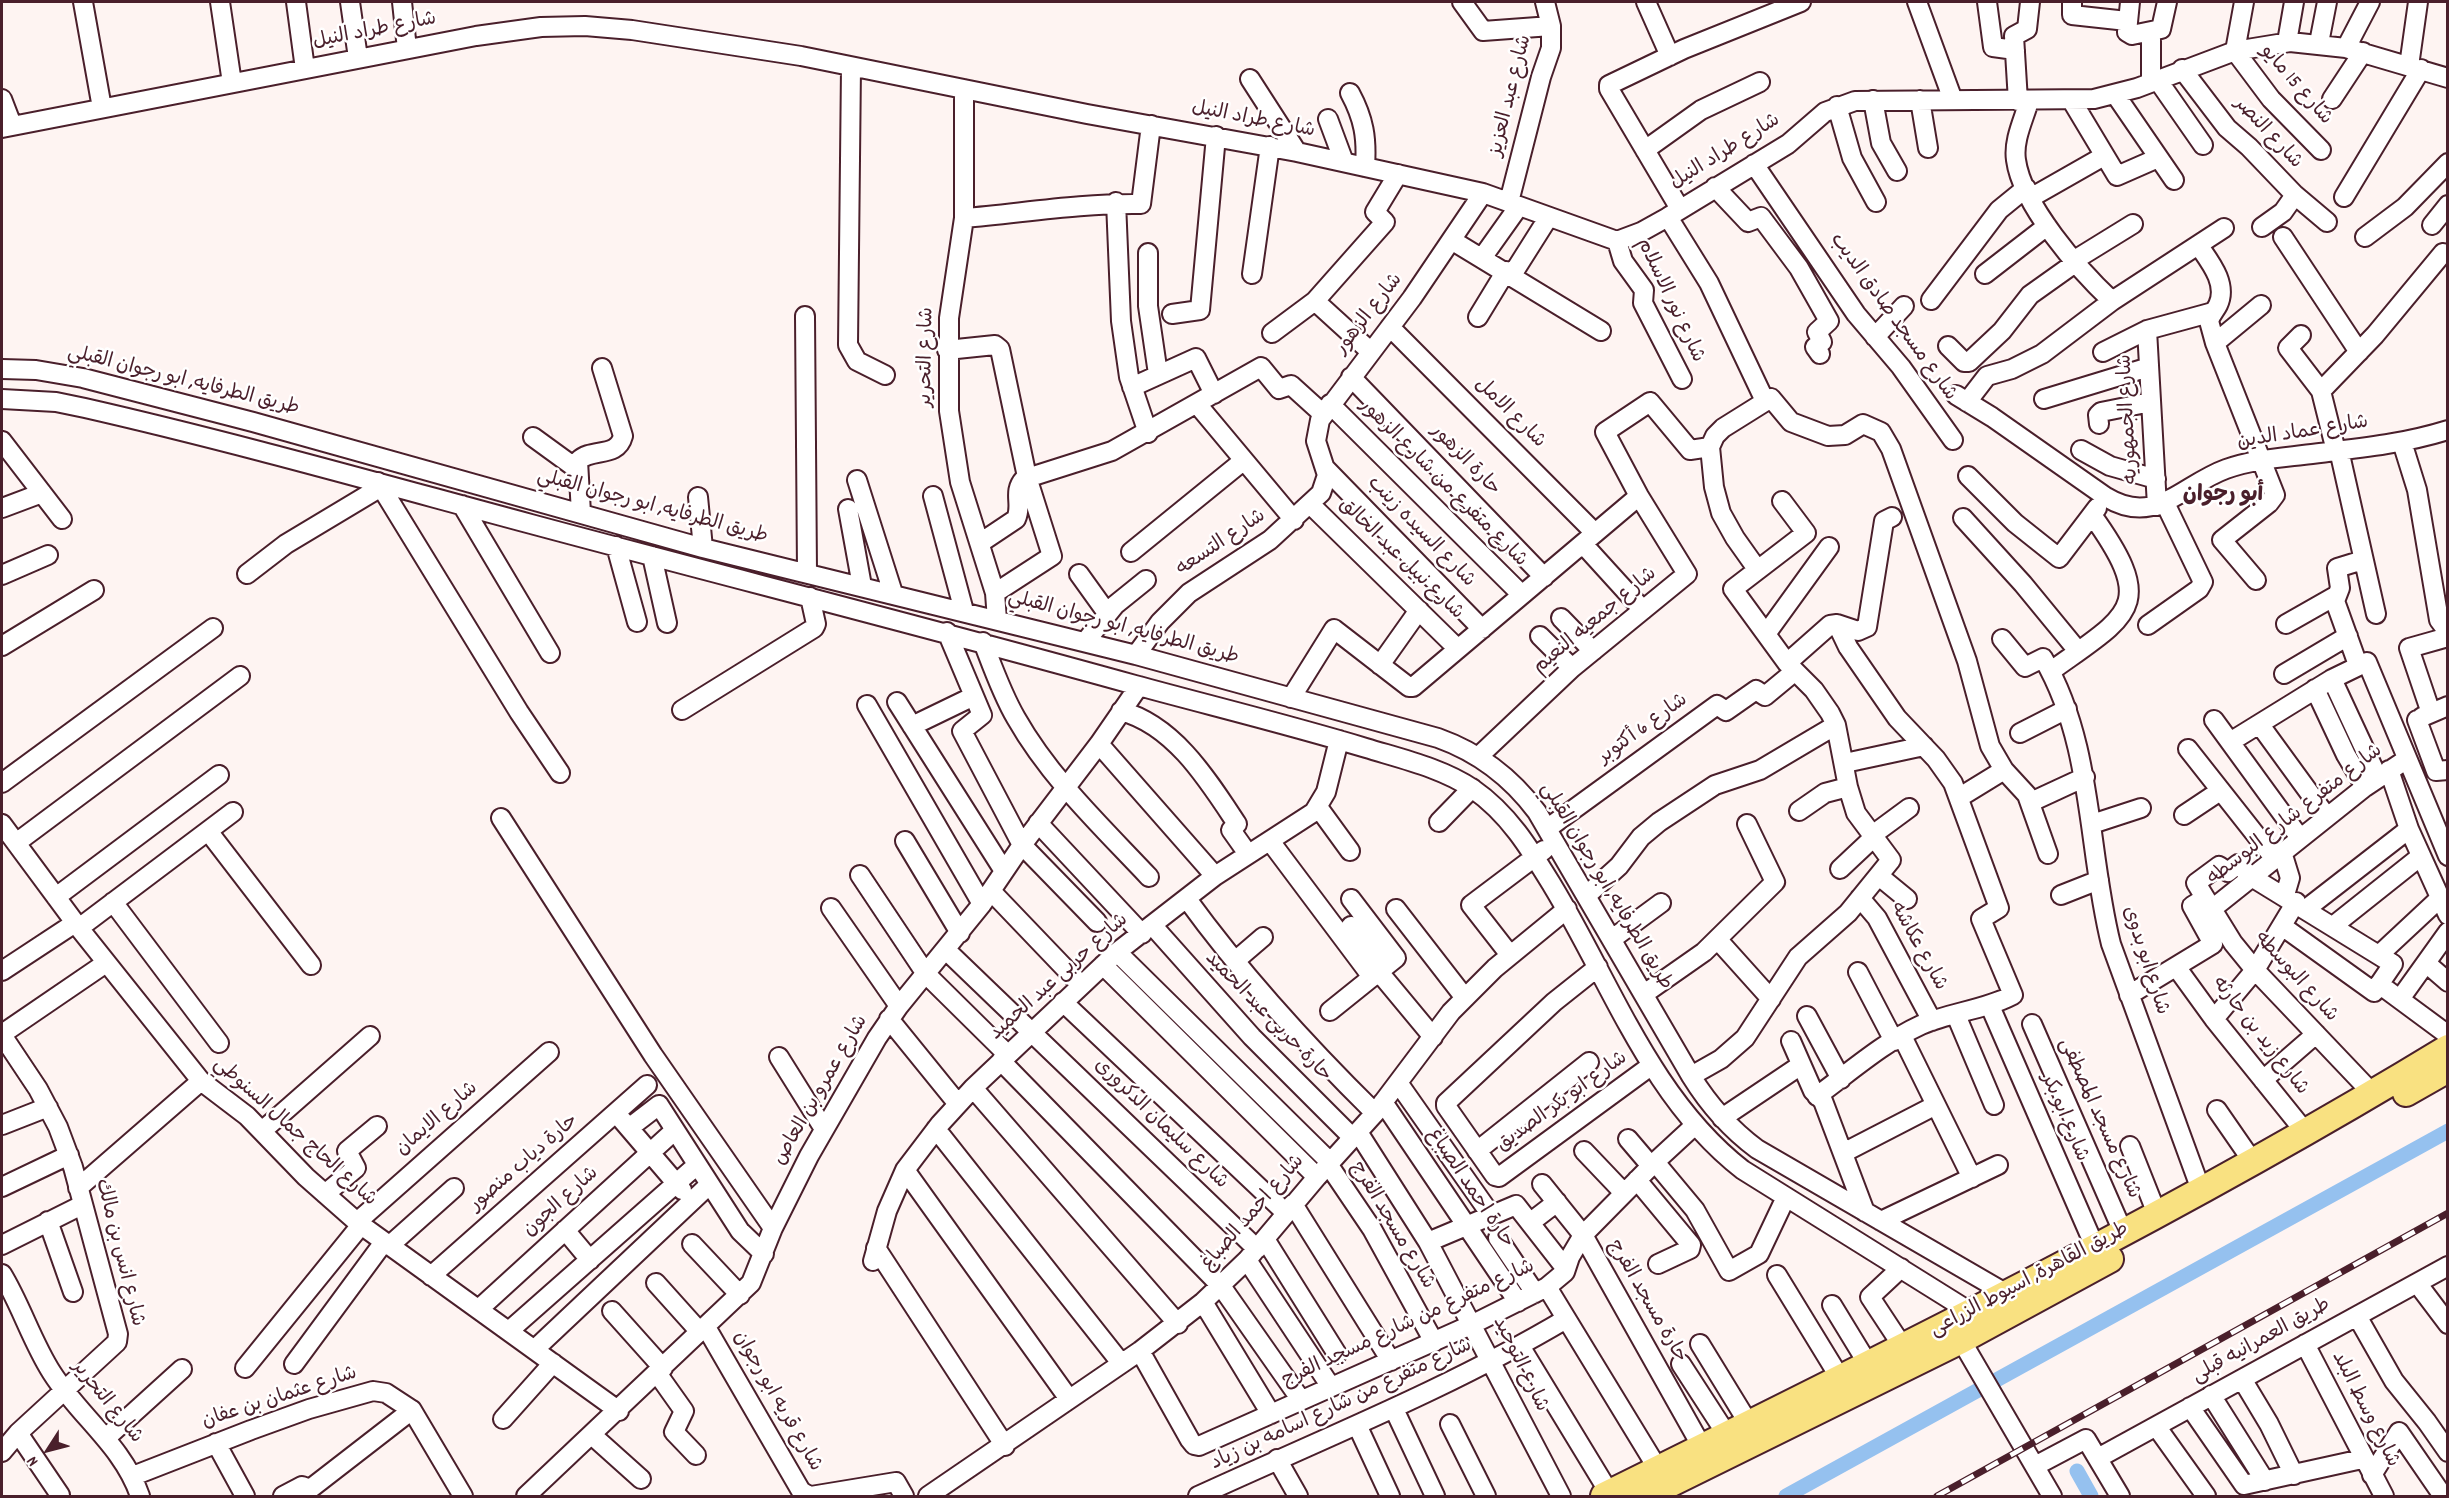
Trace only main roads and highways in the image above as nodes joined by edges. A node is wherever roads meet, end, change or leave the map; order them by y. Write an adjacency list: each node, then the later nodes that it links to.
1 (2448, 1048): 3 (highway, طريق القاهرة, اسيوط الزراعى)
2 (2448, 1069): 4 (highway, طريق القاهرة, اسيوط الزراعى)
3 (1607, 1495)
4 (1646, 1497)

